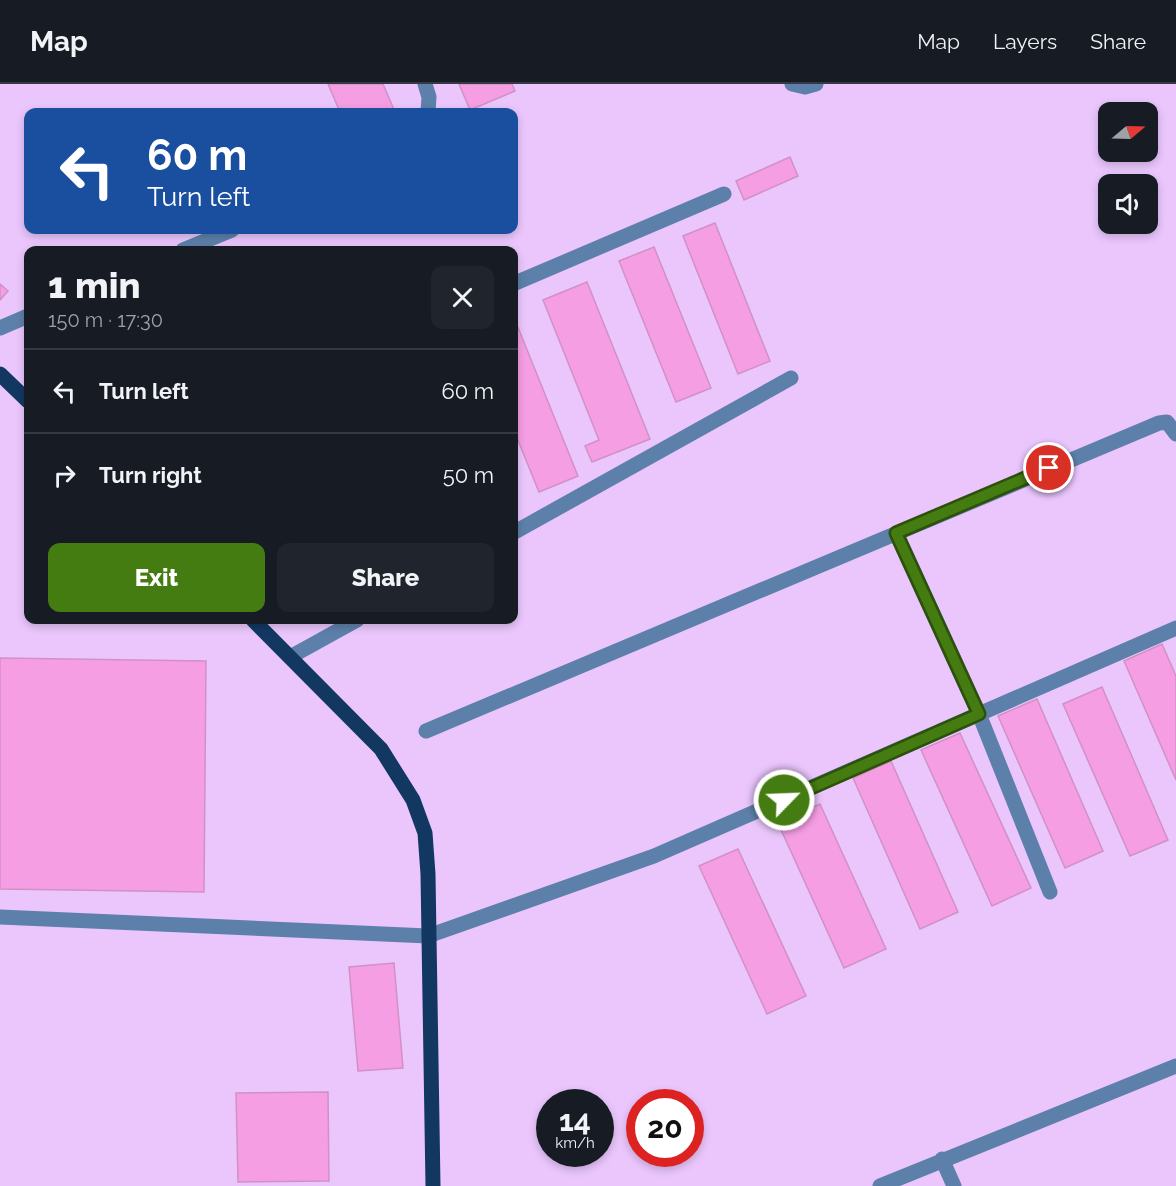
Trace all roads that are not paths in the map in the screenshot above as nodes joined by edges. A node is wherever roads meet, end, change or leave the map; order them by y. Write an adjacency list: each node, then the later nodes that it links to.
1 (425, 84): 4 (street)
2 (792, 84): 3 (street)
3 (816, 84)
4 (428, 108)
5 (724, 194): 8 (street)
6 (222, 234): 7 (street)
7 (193, 246)
8 (518, 282)
9 (24, 318): 10 (street)
10 (0, 328)
11 (0, 374): 13 (main road)
12 (791, 378): 15 (street)
13 (24, 397)
14 (1176, 434): 16 (street)
15 (518, 530)
16 (896, 533): 21 (street); 22 (street)
17 (257, 624): 20 (main road)
18 (350, 624): 20 (street)
19 (1176, 628): 21 (street)
20 (290, 657): 25 (main road)
21 (979, 714): 23 (street); 25 (street)
22 (426, 731)
23 (1050, 892)
24 (0, 916): 25 (street)
25 (428, 936): 28 (main road)
26 (1176, 1066): 27 (street)
27 (942, 1159): 29 (street); 30 (street)
28 (432, 1186)
29 (880, 1186)
30 (954, 1186)

